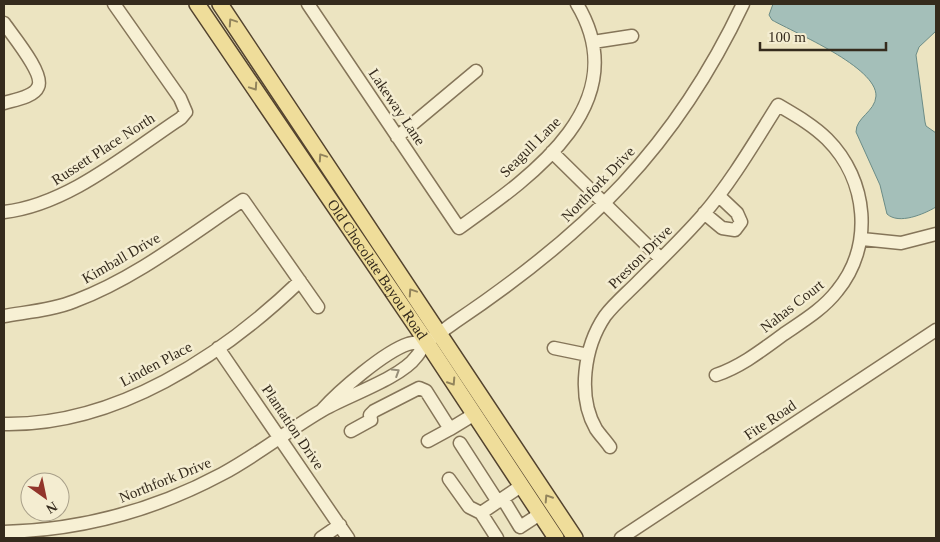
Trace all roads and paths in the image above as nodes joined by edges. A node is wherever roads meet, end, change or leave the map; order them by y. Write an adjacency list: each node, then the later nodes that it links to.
1 (114, 4): 16 (street, Russett Place North)
2 (197, 4): 27 (main road, Old Chocolate Bayou Road, one-way to 27)
3 (220, 4): 26 (main road, Old Chocolate Bayou Road, one-way to 3)
4 (308, 4): 12 (street, Lakeway Lane)
5 (577, 4): 9 (street, Seagull Lane)
6 (743, 4): 15 (street, Northfork Drive)
7 (4, 23): 11 (street)
8 (632, 36): 9 (street)
9 (594, 42): 13 (street, Seagull Lane)
10 (476, 71): 12 (street)
11 (4, 103)
12 (397, 137): 18 (street, Lakeway Lane)
13 (552, 152): 15 (street); 18 (street, Seagull Lane)
14 (719, 196): 17 (street, Preston Drive); 17 (street); 20 (street, Preston Drive)
15 (605, 205): 21 (street); 26 (street, Northfork Drive)
16 (4, 212)
17 (704, 214): 21 (street, Preston Drive)
18 (459, 228)
19 (936, 234): 20 (street)
20 (862, 239): 31 (street, Nahas Court)
21 (661, 259): 30 (street, Preston Drive)
22 (300, 281): 23 (street); 24 (street, Kimball Drive); 28 (street, Linden Place)
23 (318, 307)
24 (4, 316)
25 (936, 330): 55 (street, Fite Road)
26 (439, 333): 27 (street, Northfork Drive); 54 (main road, Old Chocolate Bayou Road, one-way to 26)
27 (426, 341): 32 (street, Northfork Drive, one-way to 27); 34 (street, Northfork Drive); 35 (main road, Old Chocolate Bayou Road, one-way to 35)
28 (218, 348): 36 (street, Linden Place); 39 (street, Plantation Drive)
29 (554, 348): 30 (street)
30 (588, 355): 42 (street, Preston Drive)
31 (716, 375)
32 (369, 387): 33 (street); 34 (street, Northfork Drive)
33 (381, 407): 37 (street); 38 (street)
34 (322, 410): 39 (street, Northfork Drive)
35 (473, 415): 37 (street); 44 (main road, Old Chocolate Bayou Road)
36 (4, 424)
37 (450, 429): 40 (street)
38 (352, 431)
39 (281, 438): 48 (street, Plantation Drive); 49 (street, Northfork Drive)
40 (428, 441)
41 (460, 443): 45 (street)
42 (610, 447)
43 (450, 479): 46 (street)
44 (521, 486): 45 (street); 47 (main road, Old Chocolate Bayou Road)
45 (500, 500): 46 (street); 47 (street)
46 (481, 513): 52 (street)
47 (540, 514): 53 (main road, Old Chocolate Bayou Road)
48 (340, 525): 50 (street); 51 (street, Plantation Drive)
49 (4, 532)
50 (321, 538)
51 (348, 538)
52 (498, 538)
53 (556, 538)
54 (575, 538)
55 (621, 538)

